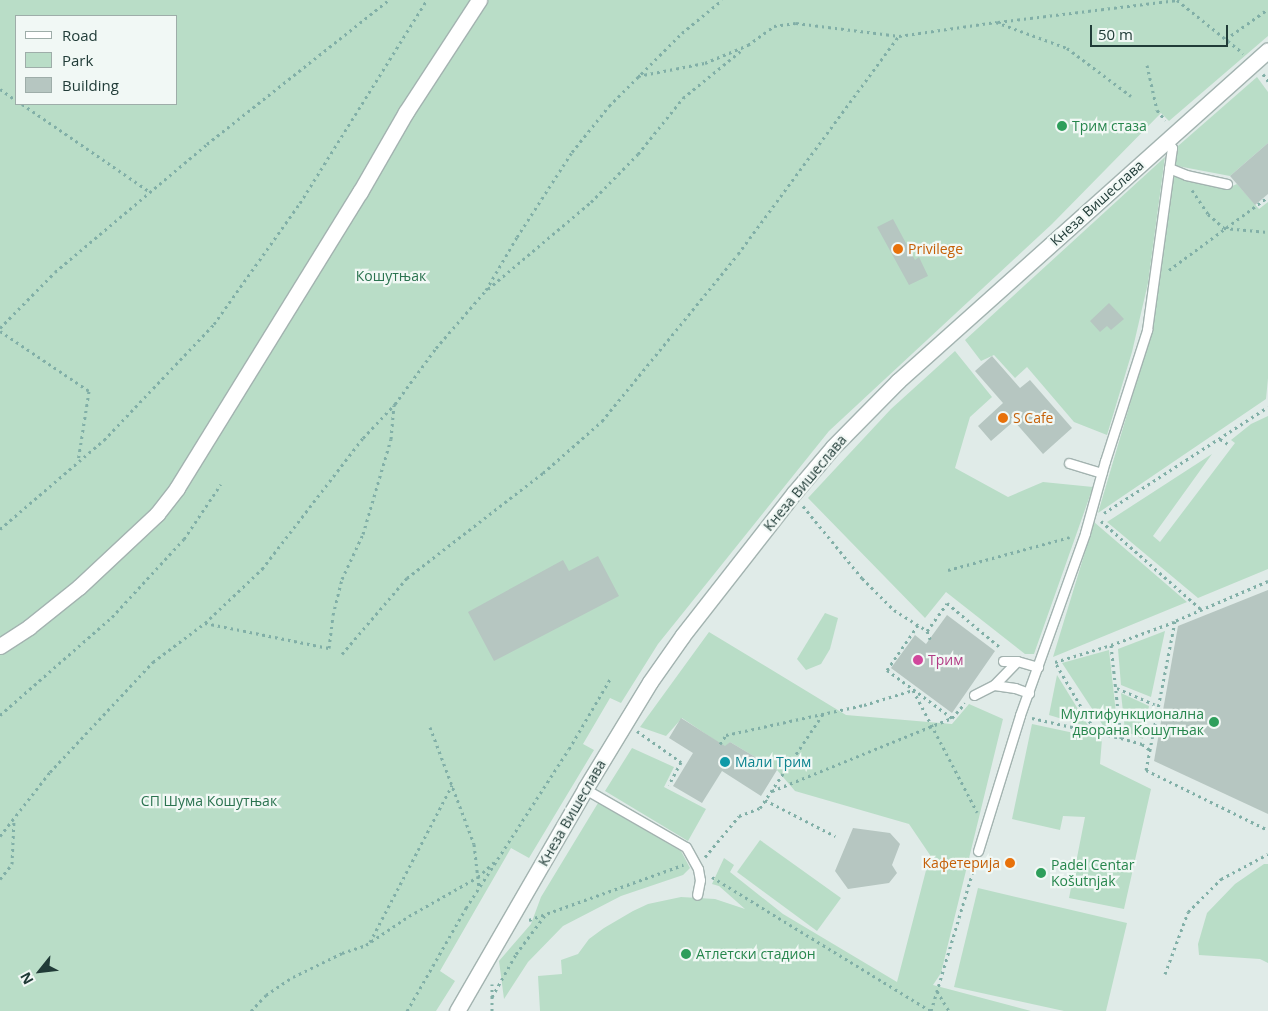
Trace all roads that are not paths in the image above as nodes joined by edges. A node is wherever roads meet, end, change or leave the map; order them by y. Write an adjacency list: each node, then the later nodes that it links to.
1 (479, 0): 8 (street)
2 (1268, 50): 3 (street, Кнеза Вишеслава)
3 (1168, 134): 4 (lane); 15 (street, Кнеза Вишеслава)
4 (1169, 168): 5 (lane); 7 (lane)
5 (1228, 184)
6 (1069, 464): 7 (lane)
7 (1101, 473): 11 (lane)
8 (0, 646)
9 (1003, 661): 10 (lane)
10 (1017, 661): 11 (lane); 12 (lane)
11 (1038, 667): 13 (lane)
12 (994, 685): 13 (lane); 14 (lane)
13 (1029, 693): 16 (lane)
14 (974, 695)
15 (585, 789): 17 (lane); 18 (street, Кнеза Вишеслава)
16 (978, 851)
17 (697, 895)
18 (457, 1011)

